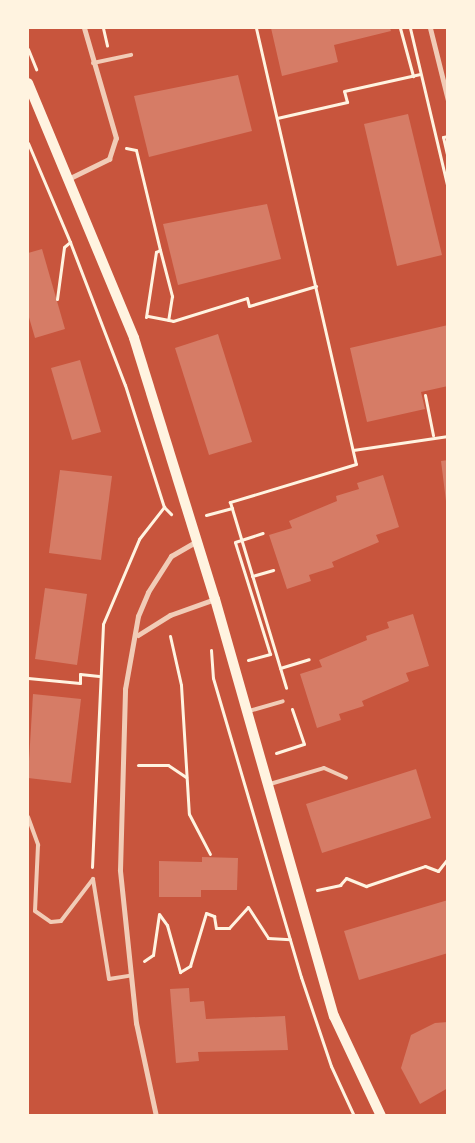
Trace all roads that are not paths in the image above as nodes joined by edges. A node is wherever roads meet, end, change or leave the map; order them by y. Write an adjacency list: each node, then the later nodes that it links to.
1 (84, 28): 4 (street)
2 (430, 28): 6 (street)
3 (131, 55): 4 (lane)
4 (92, 63): 7 (street)
5 (28, 83): 7 (main road)
6 (448, 100)
7 (68, 178): 8 (main road)
8 (197, 540): 9 (main road); 10 (street)
9 (215, 599): 10 (street); 12 (main road)
10 (138, 634): 16 (street)
11 (283, 701): 12 (lane)
12 (249, 711): 14 (main road)
13 (346, 778): 14 (lane)
14 (270, 784): 18 (main road)
15 (28, 817): 16 (lane)
16 (129, 976): 17 (street)
17 (156, 1116)
18 (381, 1116)

